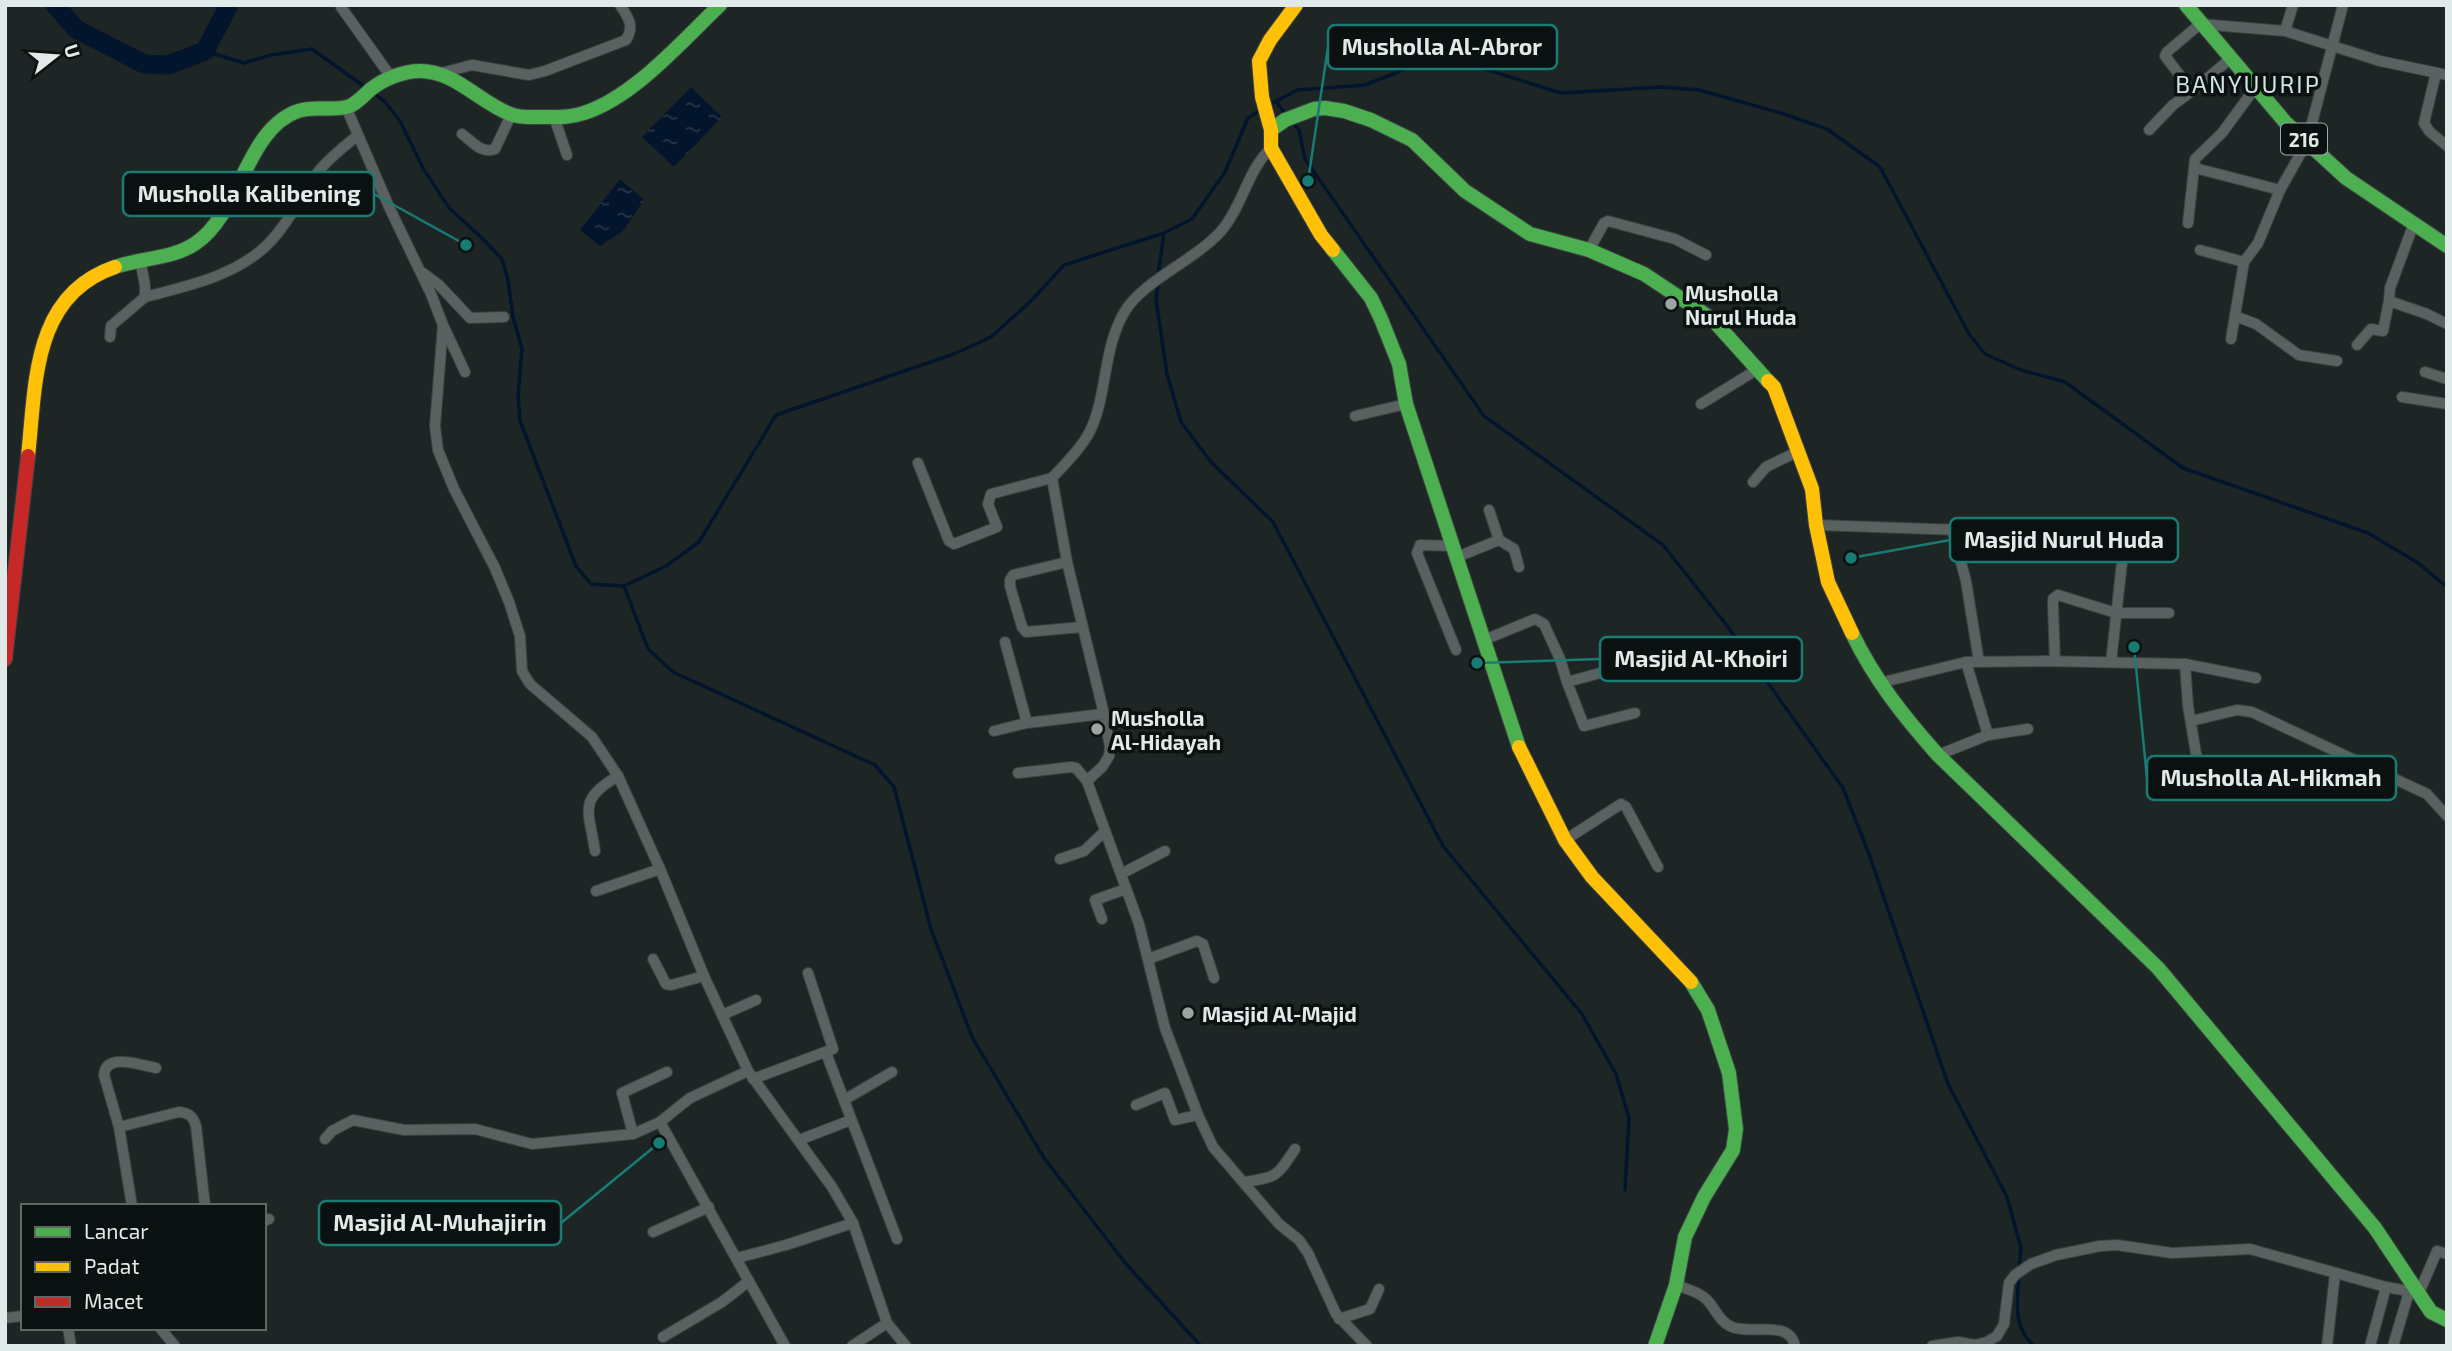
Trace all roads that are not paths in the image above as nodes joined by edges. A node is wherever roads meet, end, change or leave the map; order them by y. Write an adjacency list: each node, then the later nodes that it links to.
1 (620, 5): 12 (street)
2 (720, 5): 19 (street)
3 (1296, 5): 20 (street)
4 (2186, 5): 8 (street, 216)
5 (2292, 5): 9 (street)
6 (2343, 5): 10 (street)
7 (341, 7): 14 (street)
8 (2200, 24): 9 (street); 11 (street, 216); 16 (street)
9 (2285, 31): 10 (street)
10 (2334, 45): 13 (street); 24 (street)
11 (2230, 59): 15 (street, 216); 16 (street)
12 (438, 74): 14 (street); 18 (street)
13 (2444, 74): 25 (street)
14 (391, 77): 17 (street)
15 (2255, 88): 24 (street, 216); 28 (street)
16 (2192, 91): 21 (street)
17 (346, 107): 23 (street); 36 (street)
18 (511, 115): 19 (street); 22 (street)
19 (554, 117): 27 (street)
20 (1269, 123): 26 (street); 33 (street)
21 (2149, 130)
22 (462, 134)
23 (358, 135): 38 (street); 39 (street)
24 (2307, 142): 29 (street); 31 (street, 216)
25 (2447, 146)
26 (1271, 148): 54 (street); 60 (street)
27 (567, 155)
28 (2195, 168): 29 (street); 30 (street)
29 (2280, 190): 37 (street)
30 (2188, 223)
31 (2414, 223): 32 (street, 216); 40 (street)
32 (2447, 246)
33 (1589, 250): 35 (street); 49 (street)
34 (2200, 250): 37 (street)
35 (1706, 255)
36 (140, 260): 39 (street); 75 (street)
37 (2244, 262): 41 (street)
38 (420, 272): 42 (street); 44 (street)
39 (145, 297): 45 (street)
40 (2389, 301): 43 (street); 47 (street)
41 (2235, 316): 46 (street); 48 (street)
42 (505, 317)
43 (2447, 324)
44 (443, 325): 50 (street); 94 (street)
45 (110, 337)
46 (2231, 339)
47 (2357, 345)
48 (2337, 361)
49 (1758, 369): 55 (street); 58 (street)
50 (465, 372)
51 (2425, 372): 52 (street)
52 (2447, 379)
53 (2402, 397): 56 (street)
54 (1406, 404): 57 (street); 66 (street)
55 (1701, 404)
56 (2447, 404)
57 (1355, 416)
58 (1799, 451): 61 (street); 63 (street)
59 (918, 463): 60 (street)
60 (1052, 478): 67 (street)
61 (1753, 482)
62 (1489, 510): 65 (street)
63 (1816, 525): 64 (street); 84 (street)
64 (1952, 529): 69 (street); 77 (street)
65 (1499, 540): 66 (street); 68 (street)
66 (1455, 551): 72 (street); 74 (street)
67 (1068, 562): 71 (street); 71 (street)
68 (1519, 567)
69 (2116, 613): 70 (street); 76 (street); 78 (street)
70 (2169, 613)
71 (1082, 627): 86 (street)
72 (1484, 640): 83 (street); 99 (street)
73 (1005, 642): 88 (street)
74 (1456, 650)
75 (5, 659)
76 (2055, 661): 77 (street); 78 (street)
77 (1979, 662): 79 (street)
78 (2111, 662): 80 (street)
79 (1966, 663): 84 (street); 91 (street)
80 (2185, 664): 82 (street); 87 (street)
81 (1615, 669): 83 (street)
82 (2256, 678)
83 (1567, 682): 85 (street)
84 (1879, 683): 92 (street)
85 (1635, 713)
86 (1103, 714): 88 (street); 95 (street)
87 (2191, 721): 96 (street); 97 (street)
88 (1027, 723): 90 (street)
89 (2028, 729): 91 (street)
90 (994, 731)
91 (1988, 735): 92 (street)
92 (1938, 755): 145 (street)
93 (1018, 772): 95 (street)
94 (618, 776): 100 (street); 104 (street)
95 (1087, 781): 98 (street)
96 (2201, 783)
97 (2447, 817)
98 (1105, 831): 102 (street); 105 (street)
99 (1565, 840): 103 (street); 142 (street)
100 (595, 851)
101 (1165, 851): 105 (street)
102 (1060, 859)
103 (1658, 867)
104 (660, 869): 107 (street); 112 (street)
105 (1121, 874): 106 (street)
106 (1126, 889): 108 (street); 110 (street)
107 (596, 891)
108 (1102, 919)
109 (653, 959): 112 (street)
110 (1148, 959): 113 (street); 123 (street)
111 (807, 973): 116 (street)
112 (704, 976): 115 (street)
113 (1213, 978)
114 (756, 1000): 115 (street)
115 (722, 1016): 120 (street)
116 (825, 1053): 120 (street); 121 (street)
117 (156, 1068): 126 (street)
118 (667, 1072): 127 (street)
119 (892, 1072): 121 (street)
120 (751, 1075): 125 (street); 129 (street)
121 (844, 1100): 124 (street)
122 (1136, 1105): 123 (street)
123 (1198, 1115): 131 (street)
124 (851, 1120): 129 (street); 137 (street)
125 (660, 1122): 127 (street); 134 (street)
126 (119, 1128): 132 (street); 133 (street)
127 (633, 1134): 128 (street)
128 (325, 1139)
129 (799, 1140): 135 (street)
130 (1295, 1149): 131 (street)
131 (1245, 1182): 146 (street)
132 (132, 1204)
133 (205, 1204)
134 (709, 1207): 136 (street); 139 (street)
135 (853, 1223): 139 (street); 148 (street)
136 (653, 1232)
137 (897, 1239)
138 (2447, 1254): 145 (street)
139 (737, 1258): 141 (street)
140 (2335, 1274): 143 (street); 158 (street); 159 (street)
141 (749, 1281): 150 (street); 152 (street)
142 (1676, 1285): 156 (street); 157 (street)
143 (2386, 1287): 145 (street); 160 (street)
144 (1379, 1289): 146 (street)
145 (2414, 1292): 147 (street); 161 (street)
146 (1339, 1319): 155 (street)
147 (2447, 1320)
148 (887, 1323): 153 (street); 154 (street)
149 (162, 1330): 151 (street)
150 (663, 1337)
151 (175, 1346)
152 (785, 1346)
153 (852, 1346)
154 (906, 1346)
155 (1367, 1346)
156 (1655, 1346)
157 (1795, 1346)
158 (1932, 1346)
159 (2327, 1346)
160 (2370, 1346)
161 (2393, 1346)

